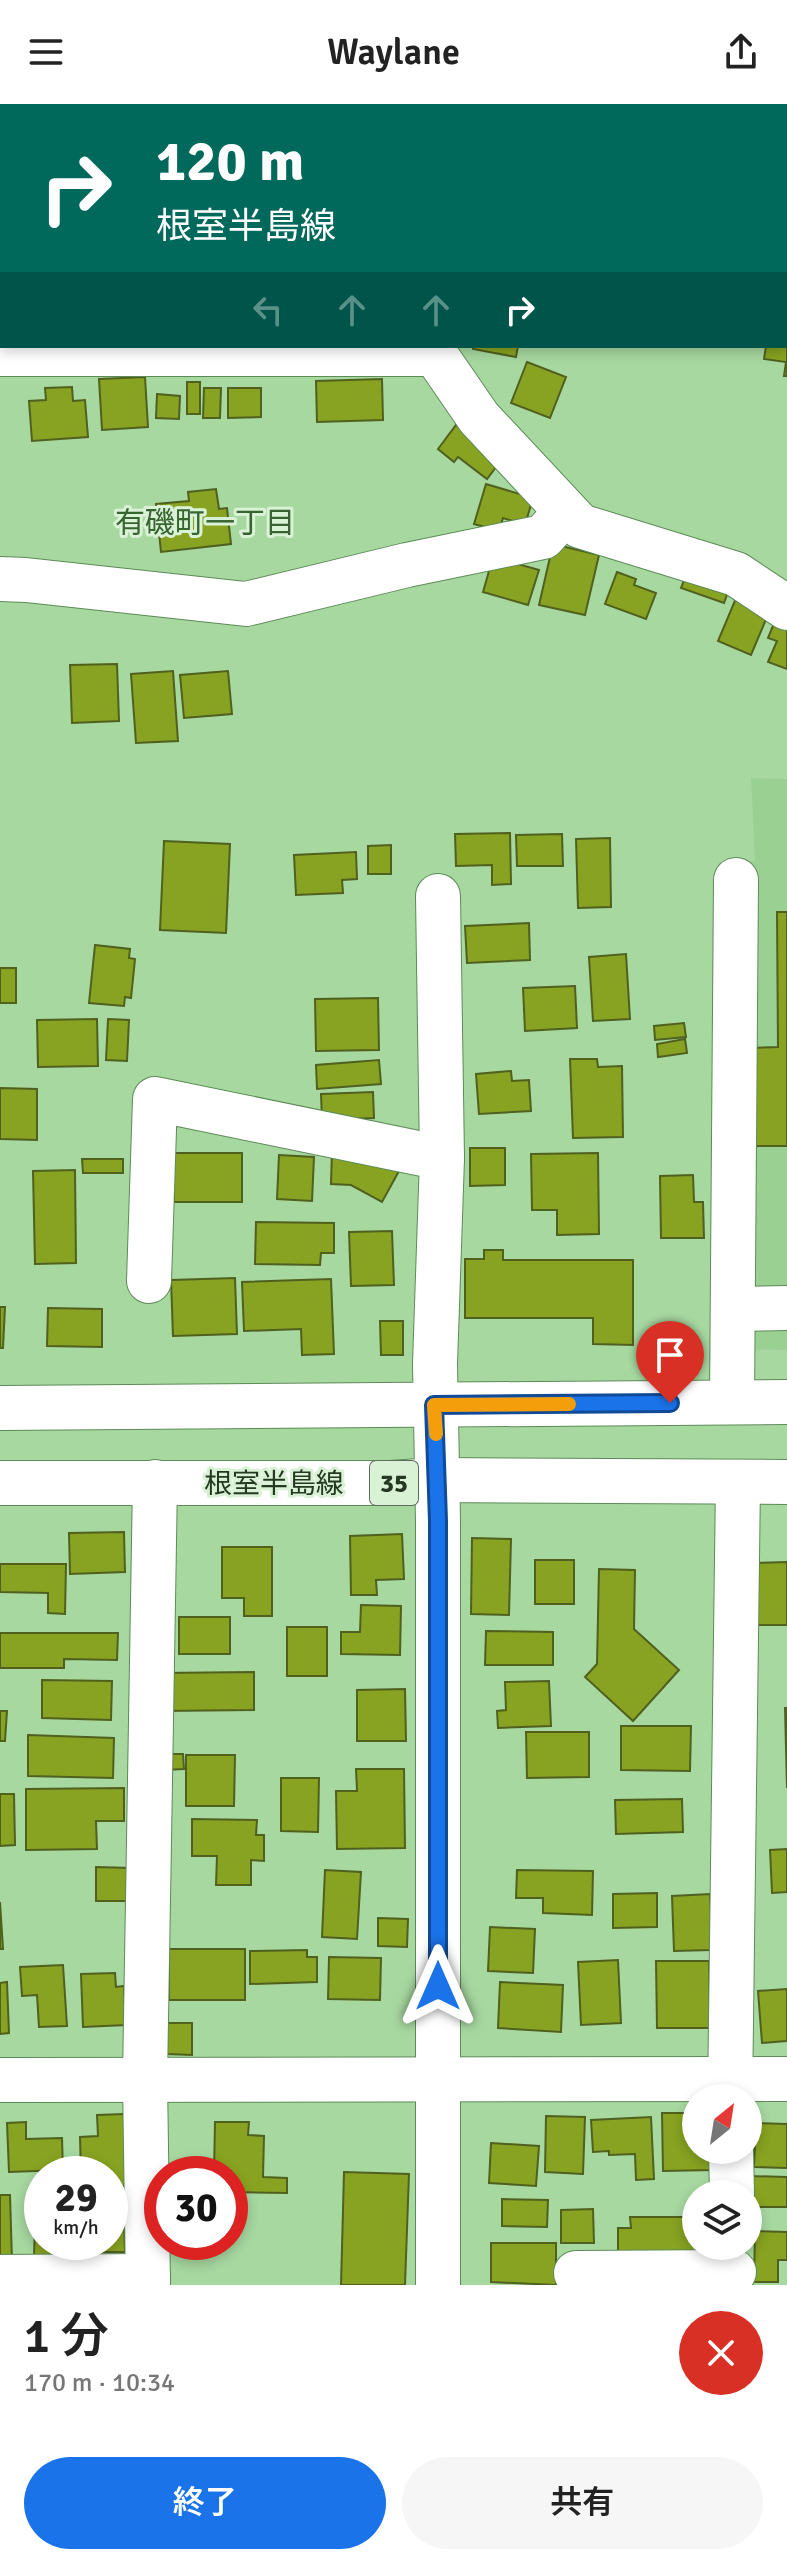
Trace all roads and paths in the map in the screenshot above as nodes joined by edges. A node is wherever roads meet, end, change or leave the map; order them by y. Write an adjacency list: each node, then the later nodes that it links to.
1 (435, 350): 2 (street); 3 (street)
2 (0, 354)
3 (566, 512): 4 (street); 5 (street)
4 (0, 579)
5 (787, 608)
6 (736, 880): 11 (street)
7 (438, 896): 8 (street)
8 (442, 1158): 9 (street); 14 (street)
9 (149, 1281)
10 (787, 1308): 11 (street)
11 (733, 1309): 12 (street)
12 (732, 1402): 13 (street); 14 (street)
13 (787, 1402)
14 (434, 1405): 15 (street); 16 (street)
15 (0, 1408)
16 (437, 1480): 17 (street, 根室半島線 / 35); 18 (street, 根室半島線 / 35); 21 (street)
17 (155, 1482): 20 (street, 根室半島線 / 35); 22 (street)
18 (738, 1482): 19 (street, 根室半島線 / 35); 25 (street)
19 (787, 1482)
20 (0, 1483)
21 (438, 2078): 22 (street); 27 (street); 32 (street)
22 (145, 2079): 24 (street); 31 (street)
23 (787, 2079): 26 (street)
24 (0, 2080)
25 (730, 2084)
26 (755, 2084)
27 (682, 2086)
28 (734, 2268): 29 (street)
29 (576, 2273)
30 (0, 2277): 31 (street)
31 (148, 2281)
32 (438, 2285)

